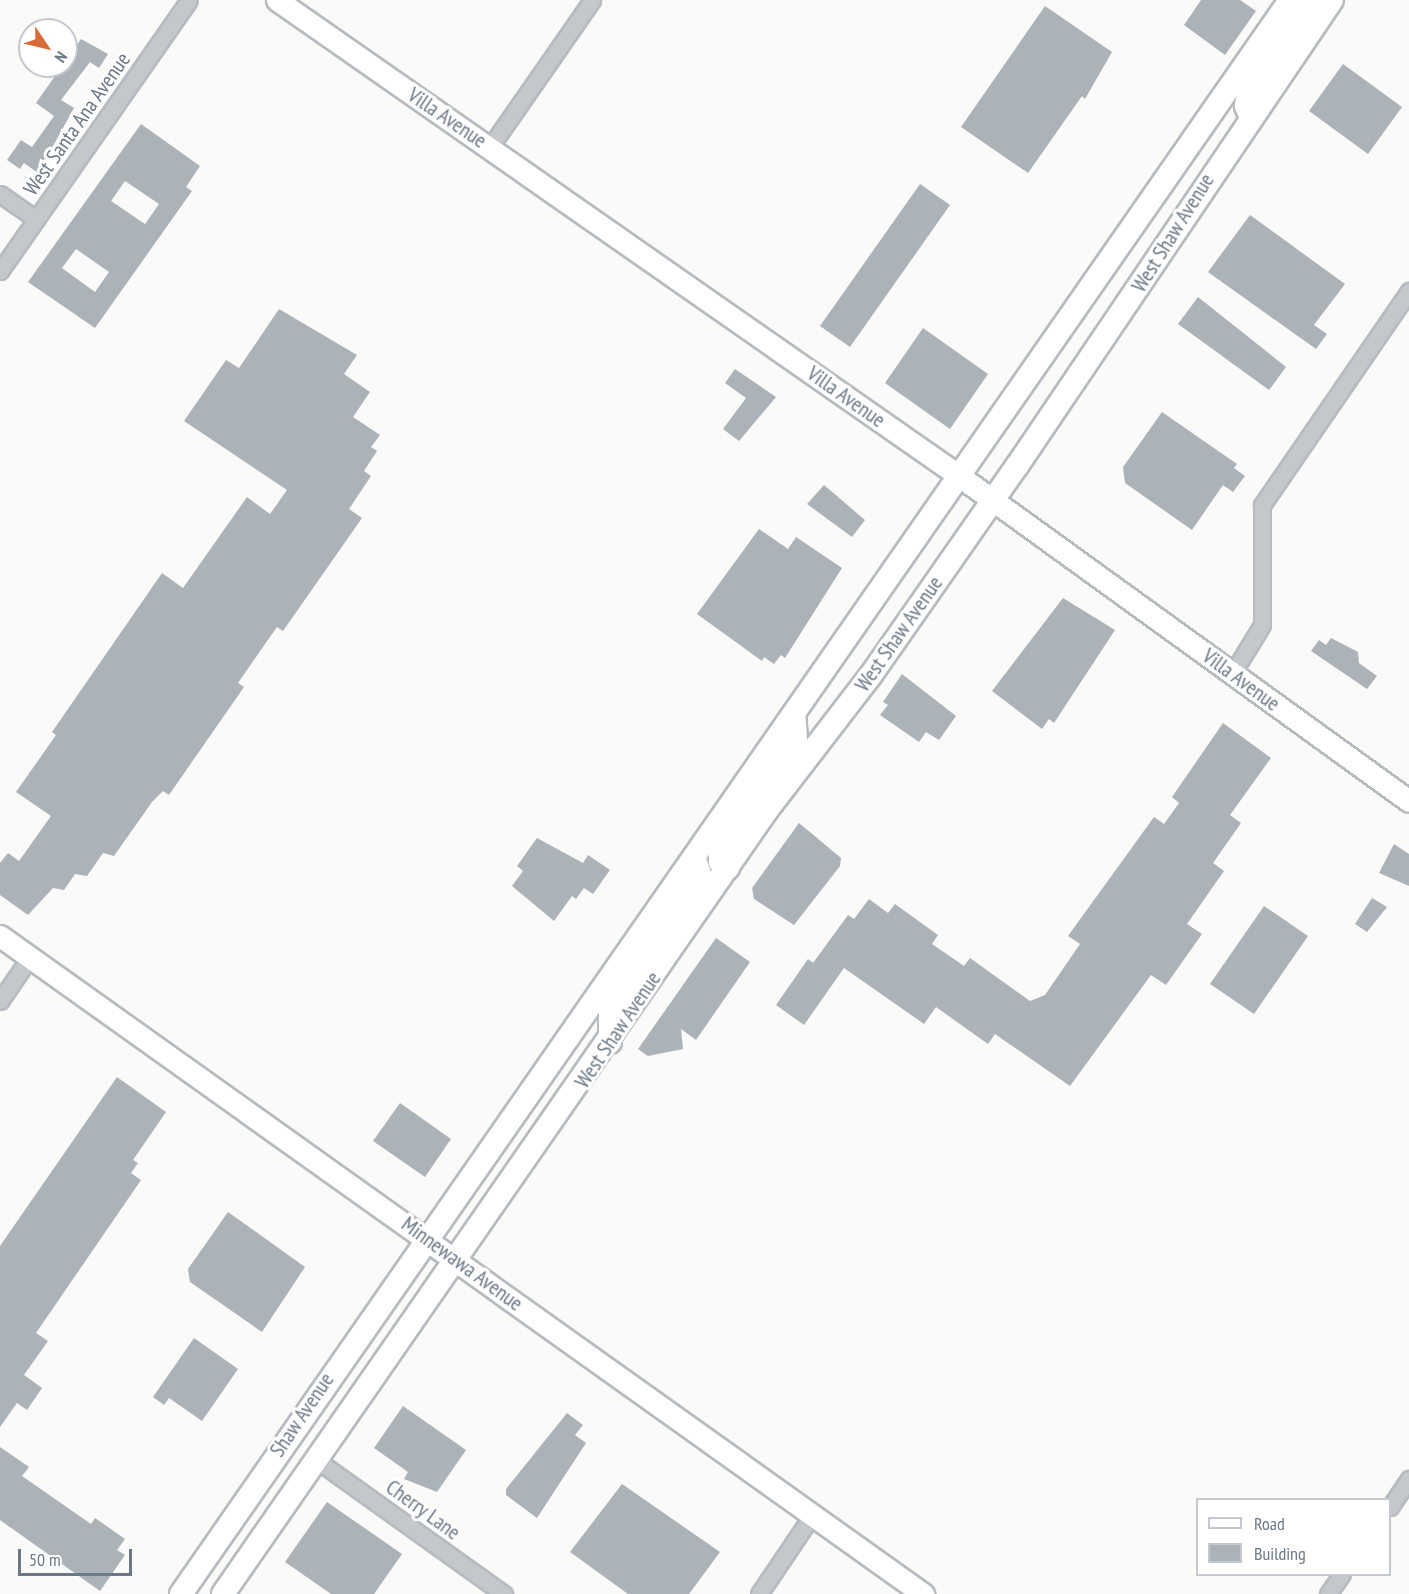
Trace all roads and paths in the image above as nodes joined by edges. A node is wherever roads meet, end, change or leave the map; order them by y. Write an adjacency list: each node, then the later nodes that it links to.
1 (189, 0): 10 (street, West Santa Ana Avenue)
2 (277, 0): 8 (street, Villa Avenue)
3 (591, 0): 8 (street)
4 (1290, 0): 13 (main road, West Shaw Avenue)
5 (1310, 0): 7 (main road)
6 (1332, 0): 7 (main road, West Shaw Avenue)
7 (1250, 116): 14 (main road, West Shaw Avenue)
8 (490, 147): 13 (street, Villa Avenue)
9 (0, 194): 10 (street)
10 (36, 219): 11 (street, West Santa Ana Avenue)
11 (0, 271)
12 (1409, 291): 15 (street)
13 (957, 475): 14 (street, Villa Avenue); 16 (main road, West Shaw Avenue)
14 (992, 501): 15 (street, Villa Avenue); 19 (main road, West Shaw Avenue)
15 (1232, 674): 17 (street, Villa Avenue)
16 (794, 713): 18 (main road, West Shaw Avenue); 19 (main road)
17 (1409, 801)
18 (694, 857): 23 (main road); 24 (main road, West Shaw Avenue)
19 (728, 868): 23 (main road, West Shaw Avenue)
20 (0, 936): 21 (street, Minnewawa Avenue)
21 (30, 957): 22 (street); 24 (street, Minnewawa Avenue)
22 (0, 1001)
23 (610, 1042): 25 (main road, West Shaw Avenue)
24 (425, 1237): 25 (street, Minnewawa Avenue); 31 (main road, Shaw Avenue)
25 (458, 1262): 26 (main road, Shaw Avenue); 29 (street, Minnewawa Avenue)
26 (318, 1461): 32 (main road, Shaw Avenue); 33 (street, Cherry Lane)
27 (1409, 1479): 28 (street)
28 (1391, 1504)
29 (813, 1514): 34 (street); 35 (street, Minnewawa Avenue)
30 (1341, 1576): 36 (street)
31 (181, 1594)
32 (224, 1594)
33 (504, 1594)
34 (759, 1594)
35 (923, 1594)
36 (1328, 1594)

